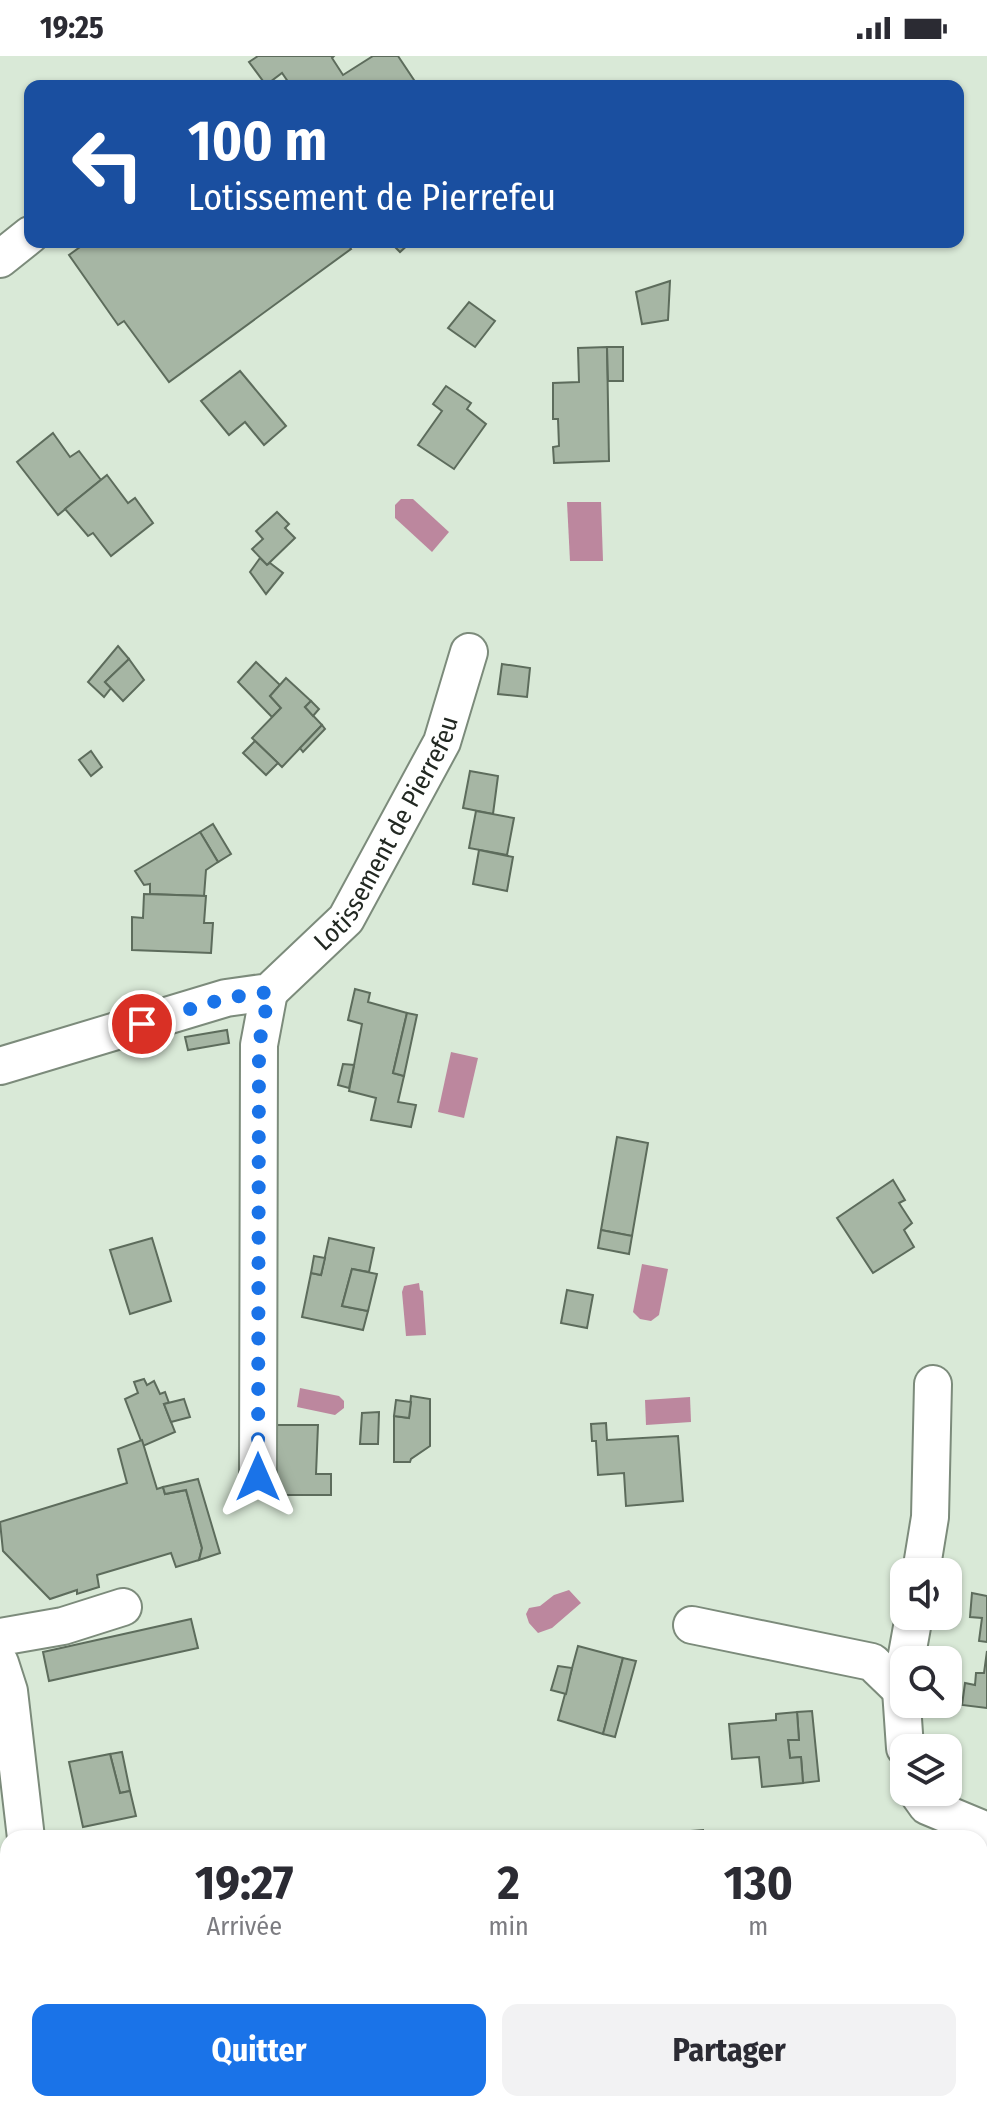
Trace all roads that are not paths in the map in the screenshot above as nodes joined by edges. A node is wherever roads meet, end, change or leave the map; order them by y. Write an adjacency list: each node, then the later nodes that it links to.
1 (24, 240): 2 (street)
2 (0, 259)
3 (469, 652): 4 (street, Lotissement de Pierrefeu)
4 (269, 992): 5 (street); 7 (street)
5 (0, 1066)
6 (933, 1384): 8 (street)
7 (258, 1477)
8 (923, 1558)
9 (123, 1607): 11 (street)
10 (692, 1625): 13 (street)
11 (0, 1637)
12 (0, 1663): 15 (street)
13 (890, 1669)
14 (927, 1806): 16 (street)
15 (25, 1830)
16 (985, 1830)

